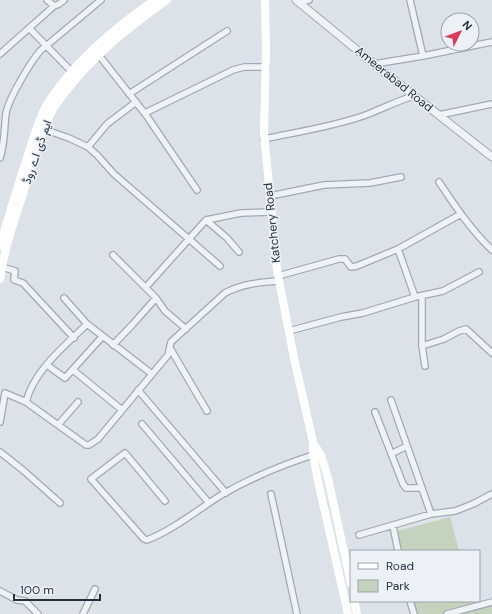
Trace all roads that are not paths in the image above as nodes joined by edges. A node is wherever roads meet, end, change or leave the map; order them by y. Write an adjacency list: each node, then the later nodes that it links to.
1 (47, 0): 10 (street)
2 (64, 0): 10 (street)
3 (101, 0): 14 (street)
4 (155, 0): 20 (main road, ایم ڈی اے روڈ)
5 (166, 0): 16 (main road, ایم ڈی اے روڈ)
6 (265, 0): 19 (main road, Katchery Road)
7 (308, 0): 9 (street)
8 (410, 0): 17 (street)
9 (298, 1): 18 (street, Ameerabad Road)
10 (54, 6): 11 (street)
11 (29, 28): 14 (street); 15 (street)
12 (227, 31): 21 (street)
13 (492, 42): 17 (street)
14 (46, 46): 20 (street); 31 (street)
15 (0, 54)
16 (98, 54): 20 (main road, ایم ڈی اے روڈ); 21 (street)
17 (423, 56): 18 (street)
18 (374, 64): 22 (street, Ameerabad Road)
19 (266, 67): 25 (street); 28 (main road, Katchery Road)
20 (75, 74): 27 (main road, ایم ڈی اے روڈ); 36 (main road, ایم ڈی اے روڈ)
21 (129, 94): 23 (street)
22 (414, 96): 26 (street, Ameerabad Road); 28 (street)
23 (136, 102): 25 (street); 29 (street)
24 (492, 104): 26 (street)
25 (145, 113): 34 (street)
26 (439, 115): 30 (street, Ameerabad Road)
27 (43, 129): 29 (street); 36 (main road, ایم ڈی اے روڈ)
28 (264, 139): 35 (main road, Katchery Road)
29 (88, 147): 40 (street)
30 (492, 157)
31 (0, 158)
32 (401, 177): 35 (street)
33 (439, 182): 38 (street)
34 (197, 190)
35 (270, 196): 37 (main road, Katchery Road)
36 (16, 205): 41 (main road, ایم ڈی اے روڈ); 47 (main road, ایم ڈی اے روڈ)
37 (271, 212): 39 (street); 49 (main road, Katchery Road)
38 (460, 214): 42 (street); 43 (street)
39 (206, 220): 40 (street); 44 (street)
40 (188, 239): 46 (street); 51 (street)
41 (0, 246)
42 (398, 250): 49 (street); 53 (street)
43 (492, 250)
44 (239, 252)
45 (113, 255): 51 (street)
46 (220, 266)
47 (2, 267): 50 (main road, ایم ڈی اے روڈ); 60 (street)
48 (479, 272): 52 (street)
49 (278, 278): 57 (street); 58 (main road, Katchery Road)
50 (0, 279)
51 (146, 287): 55 (street)
52 (422, 296): 53 (street); 62 (street)
53 (415, 297): 58 (street)
54 (64, 298): 56 (street)
55 (156, 298): 57 (street); 61 (street)
56 (88, 324): 59 (street); 60 (street)
57 (186, 329): 63 (street)
58 (289, 331): 79 (main road, Katchery Road)
59 (102, 337): 61 (street); 67 (street)
60 (74, 338): 65 (street)
61 (113, 344): 68 (street)
62 (422, 346): 64 (street); 66 (street)
63 (170, 348): 68 (street); 74 (street)
64 (492, 353)
65 (47, 365): 67 (street); 71 (street)
66 (425, 366)
67 (72, 370): 73 (street)
68 (152, 374): 69 (street)
69 (138, 390): 73 (street); 87 (street)
70 (391, 400): 80 (street)
71 (26, 402): 76 (street); 78 (street)
72 (78, 402): 78 (street)
73 (122, 410): 78 (street)
74 (207, 412)
75 (375, 412): 82 (street)
76 (0, 422)
77 (142, 424): 92 (street)
78 (58, 425)
79 (313, 442): 83 (main road, Katchery Road); 84 (main road, Katchery Road)
80 (407, 446): 82 (street); 86 (street)
81 (0, 452): 91 (street)
82 (391, 454): 86 (street)
83 (313, 455): 85 (main road, Katchery Road); 87 (street)
84 (328, 478): 85 (main road); 96 (main road, Katchery Road)
85 (318, 481): 97 (main road, Katchery Road)
86 (422, 488): 93 (street)
87 (226, 493): 92 (street)
88 (271, 494): 108 (street)
89 (492, 494): 93 (street)
90 (165, 501): 92 (street)
91 (60, 503)
92 (209, 503)
93 (431, 514): 94 (street)
94 (393, 526): 95 (street); 98 (street)
95 (359, 535)
96 (342, 540): 97 (main road); 99 (main road, Katchery Road)
97 (332, 543): 102 (main road, Katchery Road)
98 (398, 550)
99 (349, 565)
100 (95, 589): 107 (street)
101 (0, 591): 106 (street)
102 (348, 598): 109 (main road, Katchery Road)
103 (354, 602): 110 (main road)
104 (410, 602): 111 (street)
105 (492, 602): 112 (street)
106 (38, 614)
107 (83, 614)
108 (297, 614)
109 (348, 614)
110 (357, 614)
111 (414, 614)
112 (447, 614)

